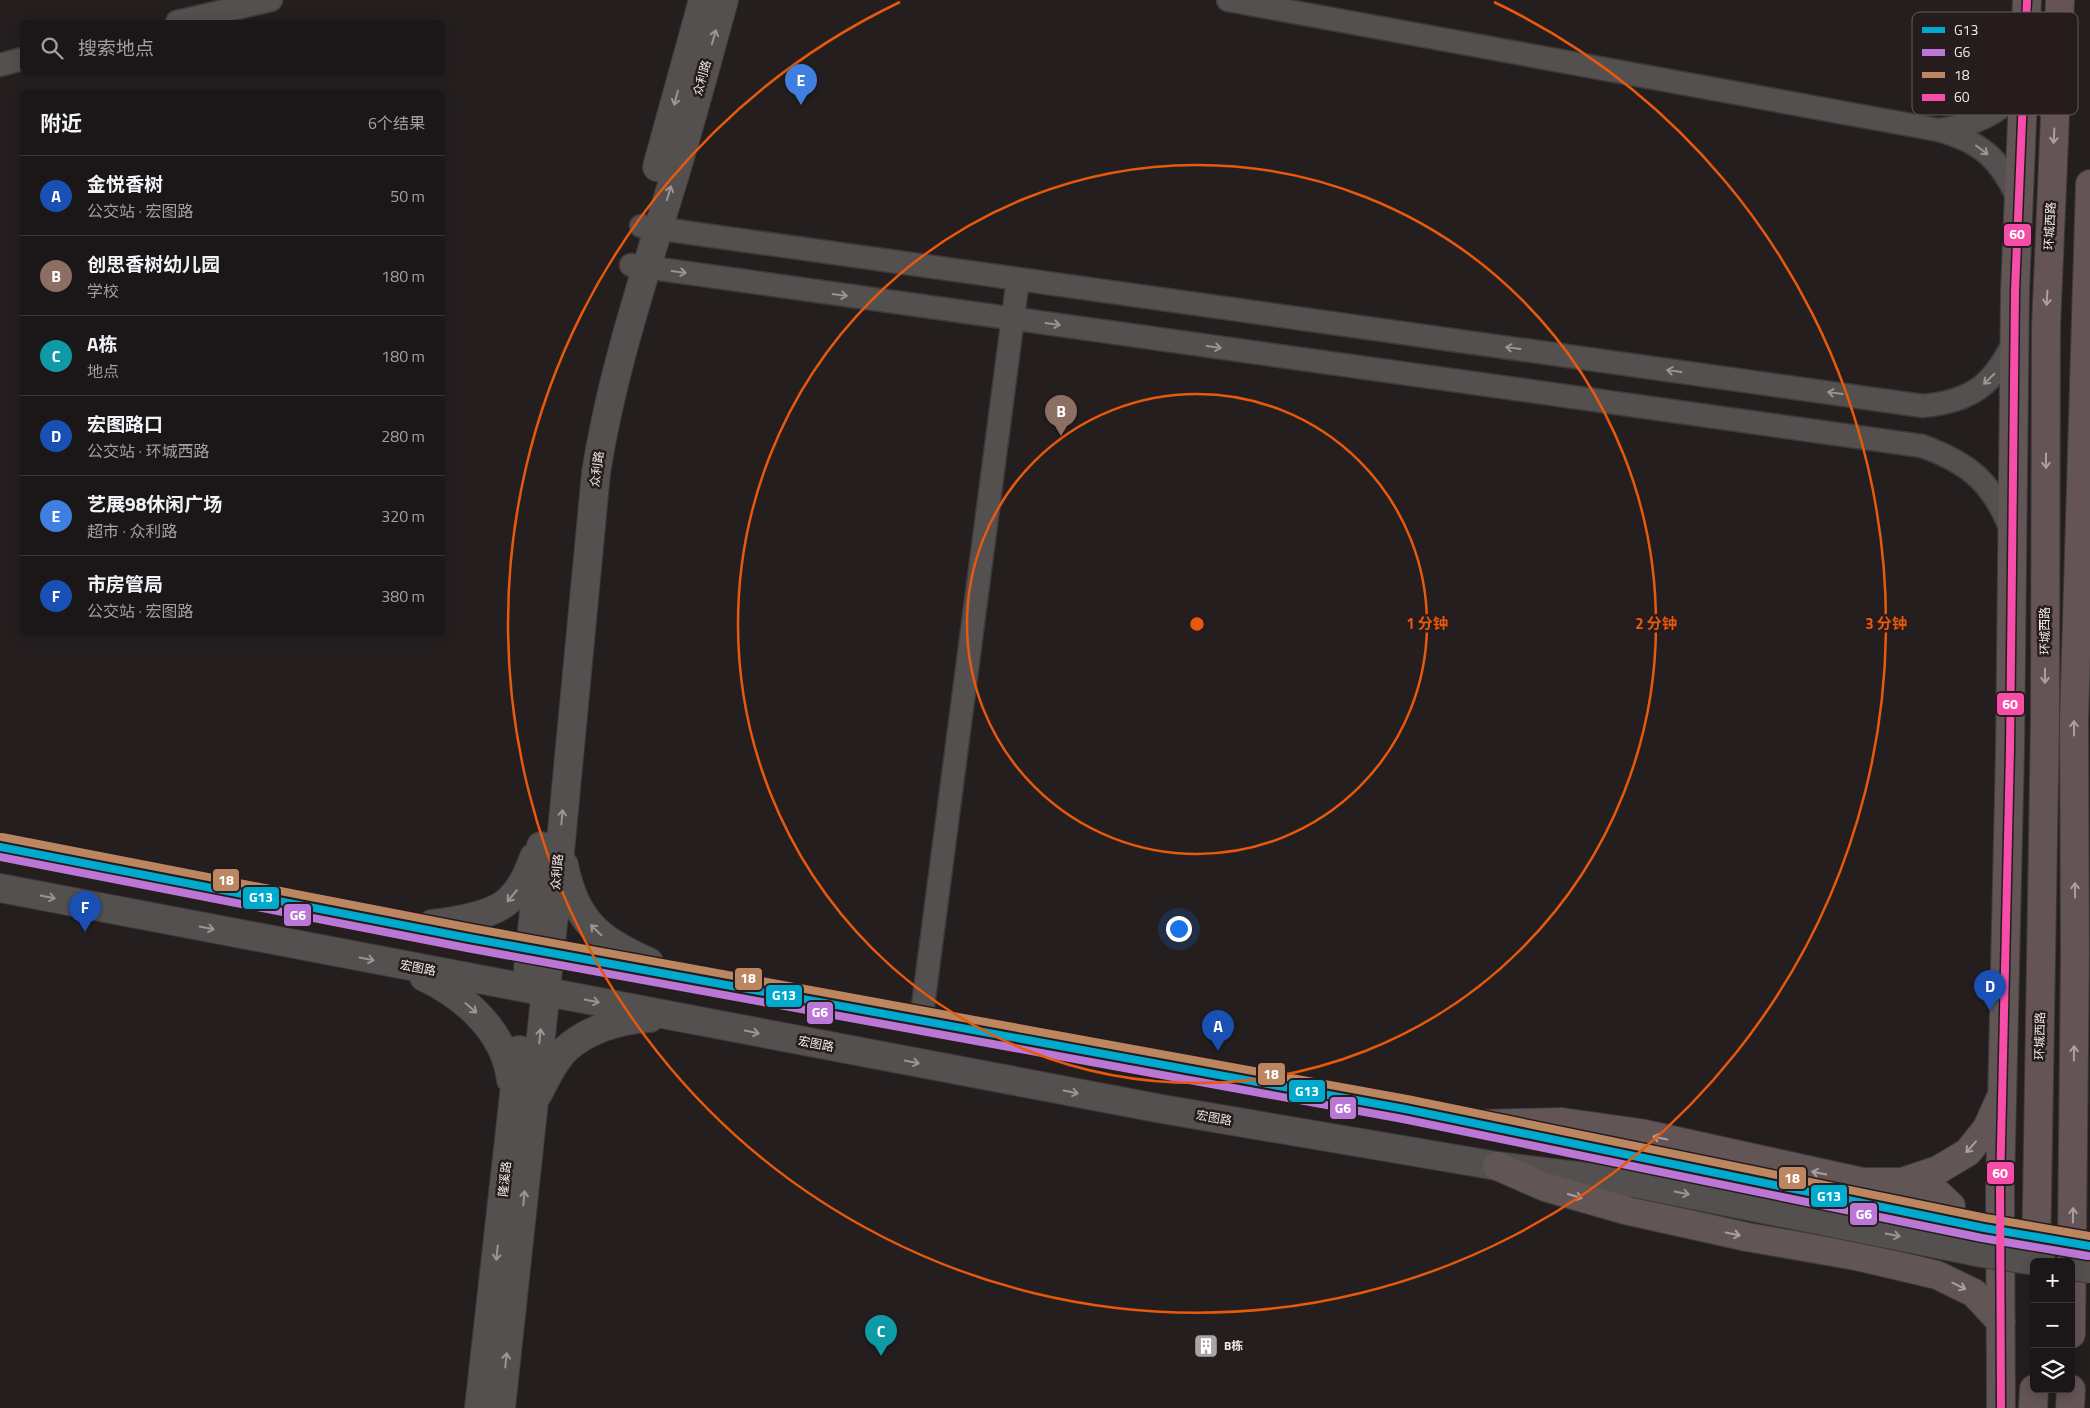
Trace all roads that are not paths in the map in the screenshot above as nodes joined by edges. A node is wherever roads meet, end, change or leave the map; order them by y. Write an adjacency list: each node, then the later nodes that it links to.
1 (271, 0): 5 (street)
2 (703, 0): 14 (main road, 众利路, one-way to 14)
3 (724, 0): 14 (main road, 众利路, one-way to 3)
4 (1228, 0): 11 (street)
5 (185, 20)
6 (20, 60): 7 (street)
7 (0, 65)
8 (1990, 115): 11 (street)
9 (2023, 115): 13 (main road)
10 (2055, 115): 36 (highway, 环城西路, one-way to 36)
11 (1938, 130): 13 (street, one-way to 13)
12 (2090, 184): 41 (highway, one-way to 12)
13 (2019, 201): 18 (main road)
14 (650, 228): 15 (main road, 众利路); 16 (street)
15 (639, 266): 17 (street, one-way to 17); 20 (main road, 众利路)
16 (1018, 279): 17 (street); 18 (street, one-way to 16)
17 (1012, 319): 19 (street, one-way to 19); 29 (street)
18 (2015, 338): 19 (main road)
19 (2013, 536): 30 (main road)
20 (551, 841): 23 (main road, one-way to 23); 24 (main road, 众利路); 26 (main road, one-way to 20)
21 (0, 848): 23 (main road)
22 (0, 888): 25 (main road, 宏图路, one-way to 25)
23 (406, 926): 24 (main road)
24 (540, 951): 26 (main road); 27 (main road, 隆溪路)
25 (400, 965): 27 (main road, 宏图路); 31 (main road, one-way to 31)
26 (685, 977): 29 (main road)
27 (535, 991): 28 (main road, 宏图路, one-way to 28); 31 (main road, 隆溪路)
28 (672, 1016): 31 (main road); 33 (main road, 宏图路, one-way to 33)
29 (922, 1021): 32 (main road)
30 (2003, 1090): 34 (main road, one-way to 34); 42 (main road)
31 (524, 1101): 45 (main road, 隆溪路, one-way to 45); 46 (main road, 隆溪路, one-way to 31)
32 (1480, 1124): 34 (main road, one-way to 32); 35 (main road, bridge)
33 (1497, 1166): 37 (main road, 宏图路, one-way to 37, bridge); 38 (main road, one-way to 38)
34 (1902, 1182): 38 (main road)
35 (2090, 1246)
36 (2036, 1258)
37 (2030, 1260)
38 (1892, 1264): 42 (main road, one-way to 42)
39 (2075, 1267): 40 (main road, bridge)
40 (2090, 1269)
41 (2071, 1303)
42 (2000, 1322): 47 (main road)
43 (2034, 1393): 48 (highway)
44 (2071, 1393): 49 (highway)
45 (480, 1408)
46 (501, 1408)
47 (2001, 1408)
48 (2033, 1408)
49 (2070, 1408)

